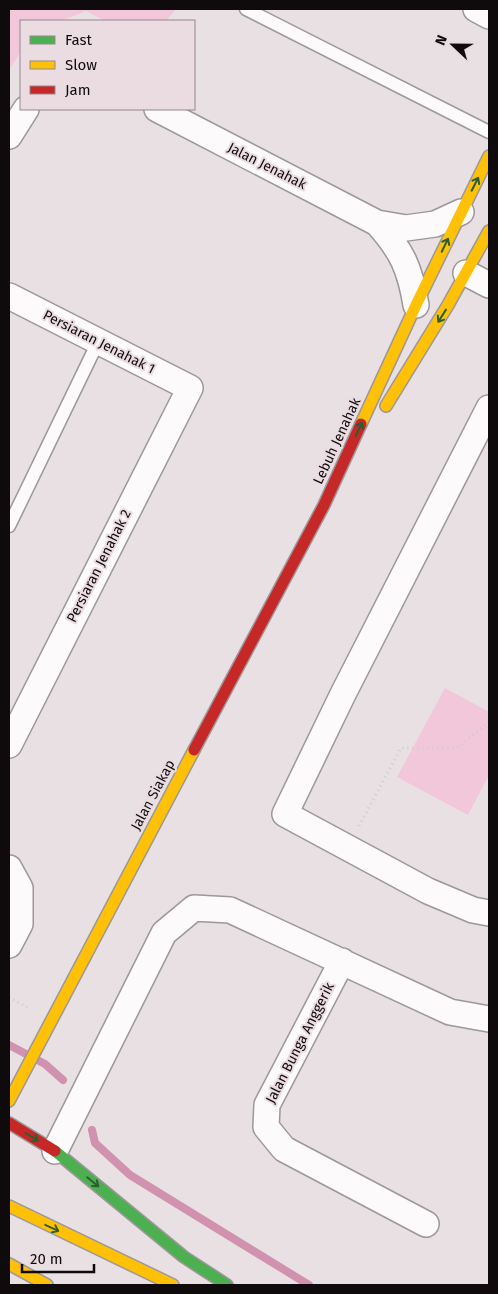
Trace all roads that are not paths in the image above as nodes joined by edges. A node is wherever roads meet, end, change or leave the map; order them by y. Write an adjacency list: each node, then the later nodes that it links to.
1 (246, 9): 6 (lane)
2 (476, 9): 3 (street)
3 (489, 16)
4 (25, 110): 7 (street)
5 (159, 110): 10 (street, Jalan Jenahak)
6 (489, 132)
7 (9, 136)
8 (489, 156): 9 (main road, Lebuh Jenahak, one-way to 8)
9 (461, 212): 10 (street, Jalan Jenahak); 15 (main road, Lebuh Jenahak, one-way to 9)
10 (377, 223): 15 (street, Jalan Jenahak)
11 (489, 232): 12 (main road, Lebuh Jenahak)
12 (466, 274): 13 (street); 19 (main road, Lebuh Jenahak, one-way to 19)
13 (489, 285)
14 (9, 296): 16 (street, Persiaran Jenahak 1)
15 (416, 305): 21 (main road, Lebuh Jenahak, one-way to 15)
16 (98, 342): 17 (street, Persiaran Jenahak 1); 22 (lane)
17 (190, 388): 23 (street, Persiaran Jenahak 2)
18 (489, 408): 25 (street)
19 (381, 413)
20 (370, 430): 21 (main road, Lebuh Jenahak)
21 (324, 505): 29 (main road, Jalan Siakap)
22 (9, 526)
23 (9, 745)
24 (9, 868): 26 (street)
25 (489, 913)
26 (9, 946)
27 (342, 961): 28 (street); 31 (street); 33 (street, Jalan Bunga Anggerik)
28 (489, 1019)
29 (9, 1100)
30 (9, 1123): 31 (main road, one-way to 31)
31 (55, 1151): 37 (main road, one-way to 37)
32 (9, 1206): 36 (main road, one-way to 36)
33 (426, 1224)
34 (9, 1264): 35 (main road)
35 (47, 1285)
36 (173, 1285)
37 (227, 1285)

